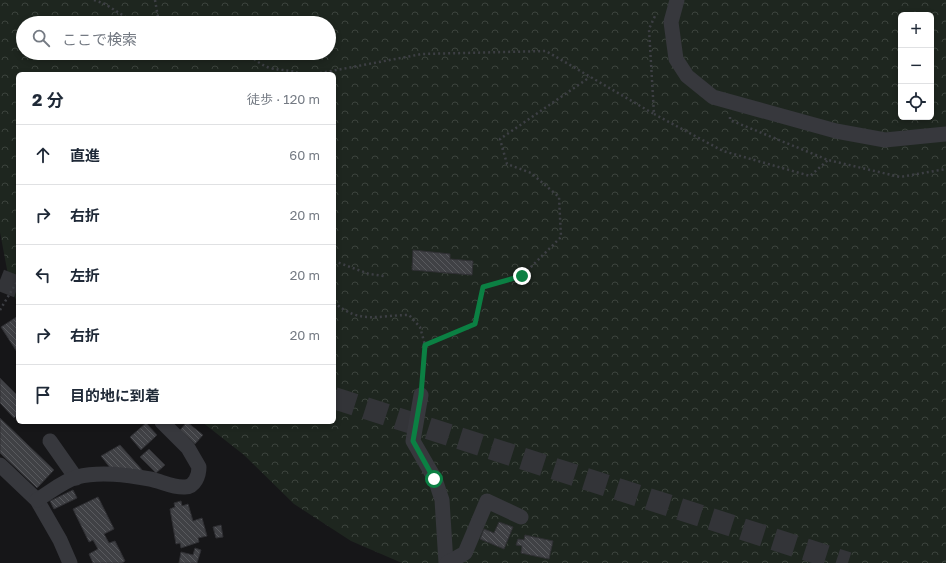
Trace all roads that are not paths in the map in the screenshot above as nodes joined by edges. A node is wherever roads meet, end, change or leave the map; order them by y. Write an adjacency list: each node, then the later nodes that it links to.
1 (677, 0): 2 (street)
2 (946, 134)
3 (421, 395): 11 (street)
4 (164, 424): 7 (street)
5 (50, 441): 7 (street)
6 (0, 465): 8 (street)
7 (76, 478): 8 (street)
8 (37, 500): 10 (street)
9 (521, 517): 11 (street)
10 (70, 563)
11 (446, 563)

